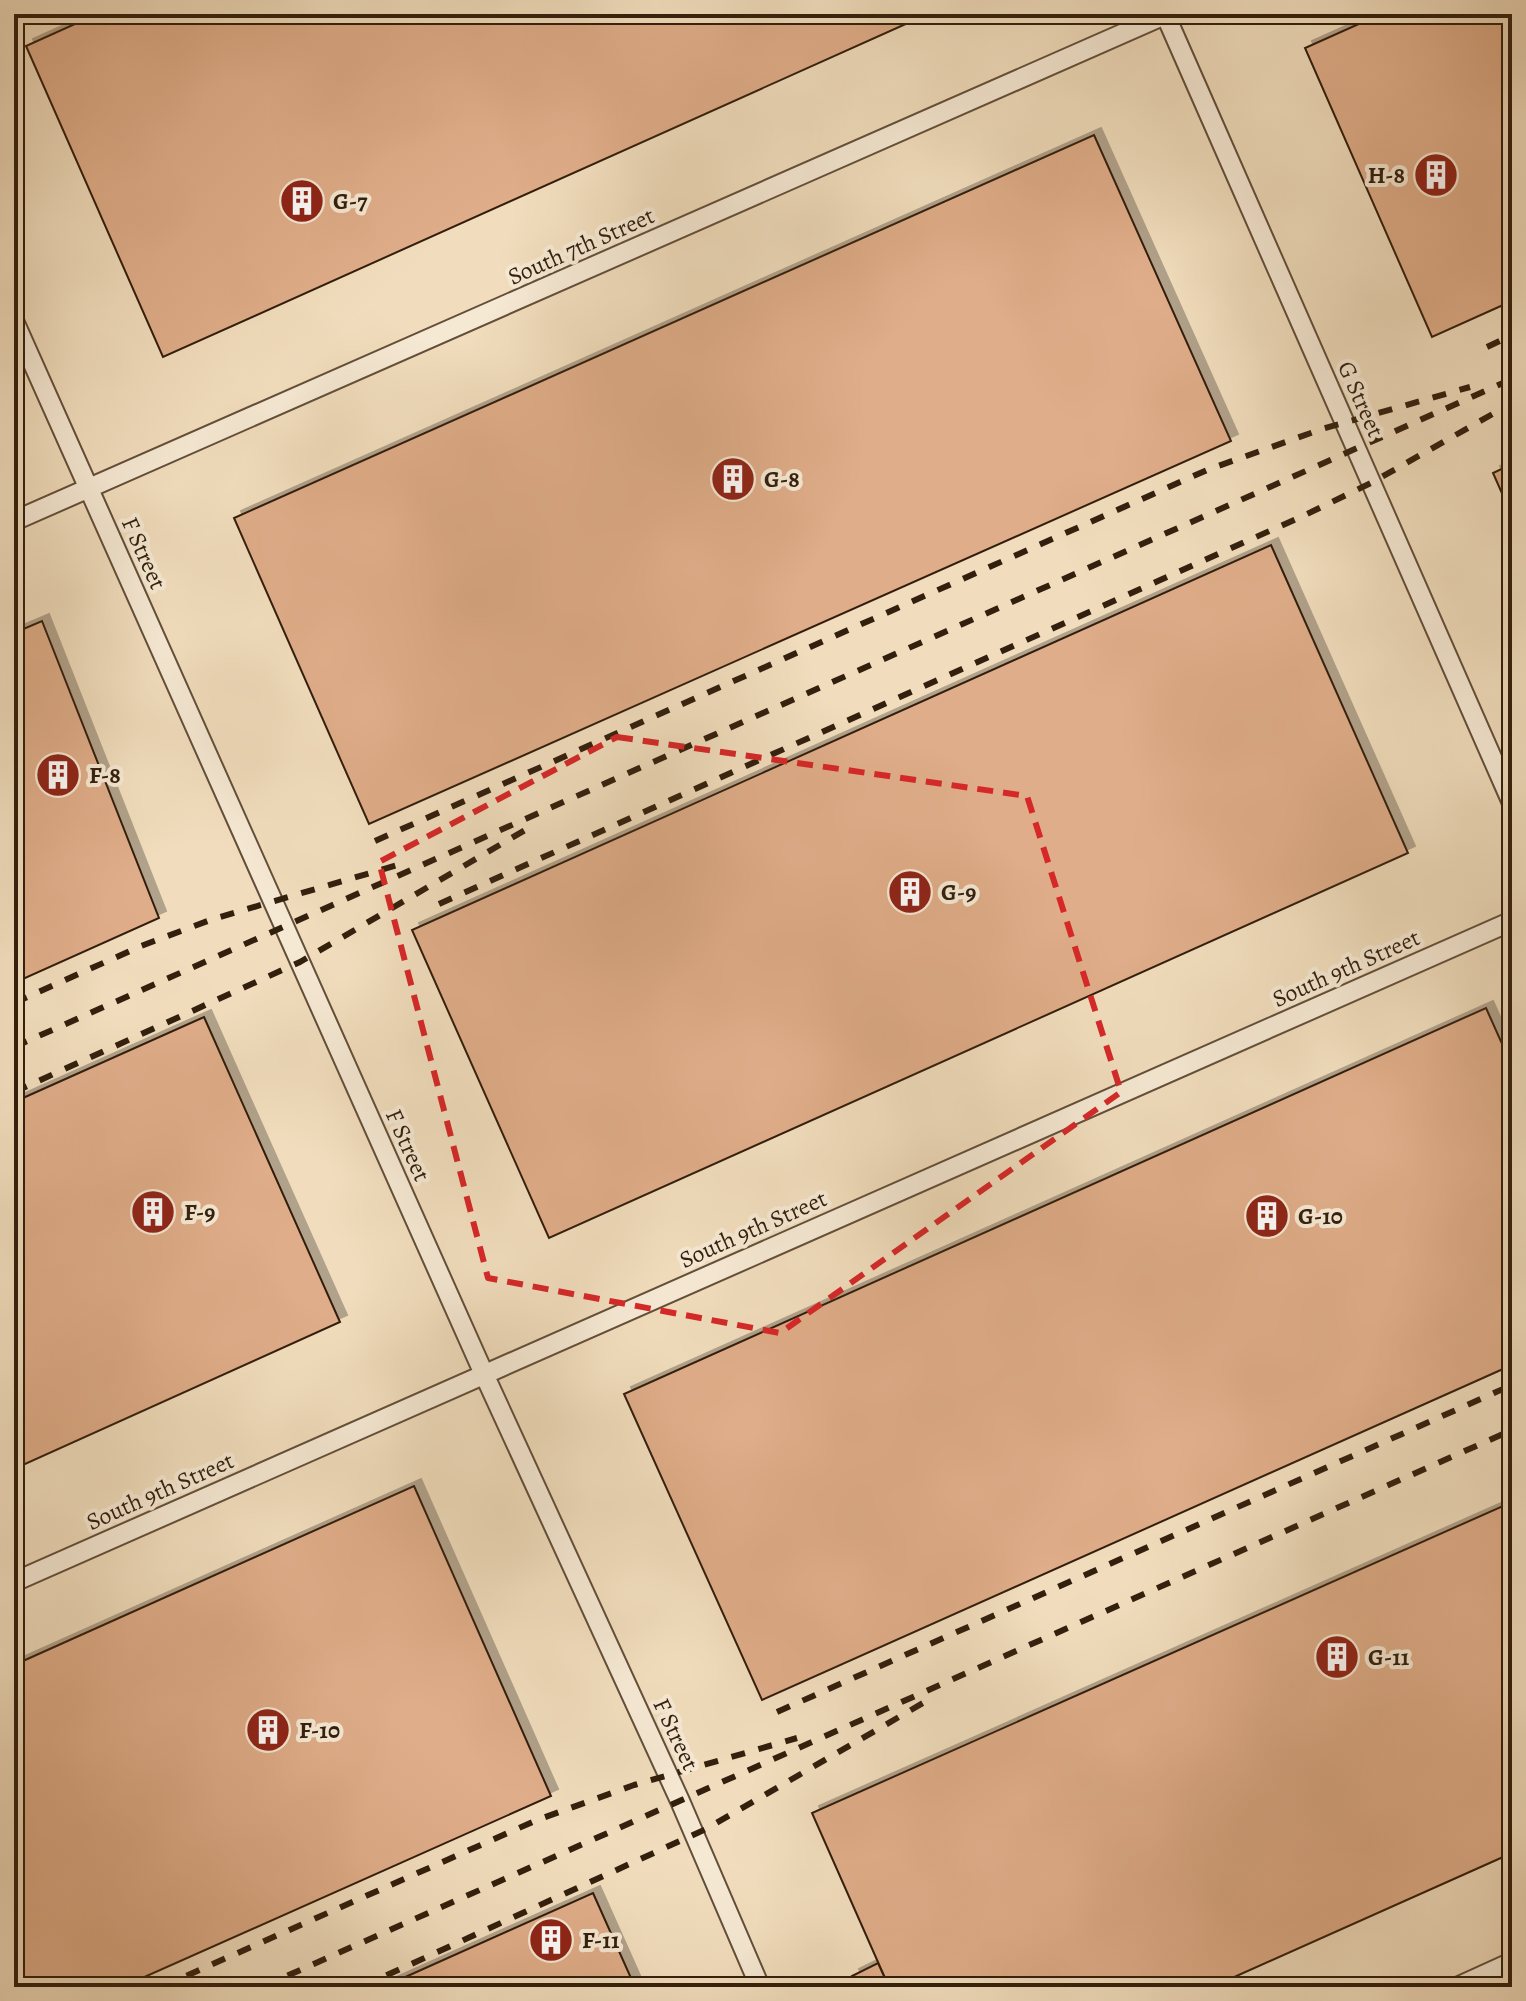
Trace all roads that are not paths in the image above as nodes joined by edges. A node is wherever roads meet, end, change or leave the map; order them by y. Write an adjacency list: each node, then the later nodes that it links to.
1 (1166, 14): 3 (lane, South 7th Street); 5 (lane, G Street)
2 (14, 321): 3 (lane, F Street)
3 (89, 488): 4 (lane, South 7th Street); 7 (lane, F Street)
4 (14, 521)
5 (1512, 803)
6 (1512, 921): 7 (lane, South 9th Street)
7 (484, 1374): 8 (lane, South 9th Street); 10 (lane, F Street)
8 (14, 1582)
9 (1512, 1962): 11 (lane)
10 (760, 1987)
11 (1457, 1987)

